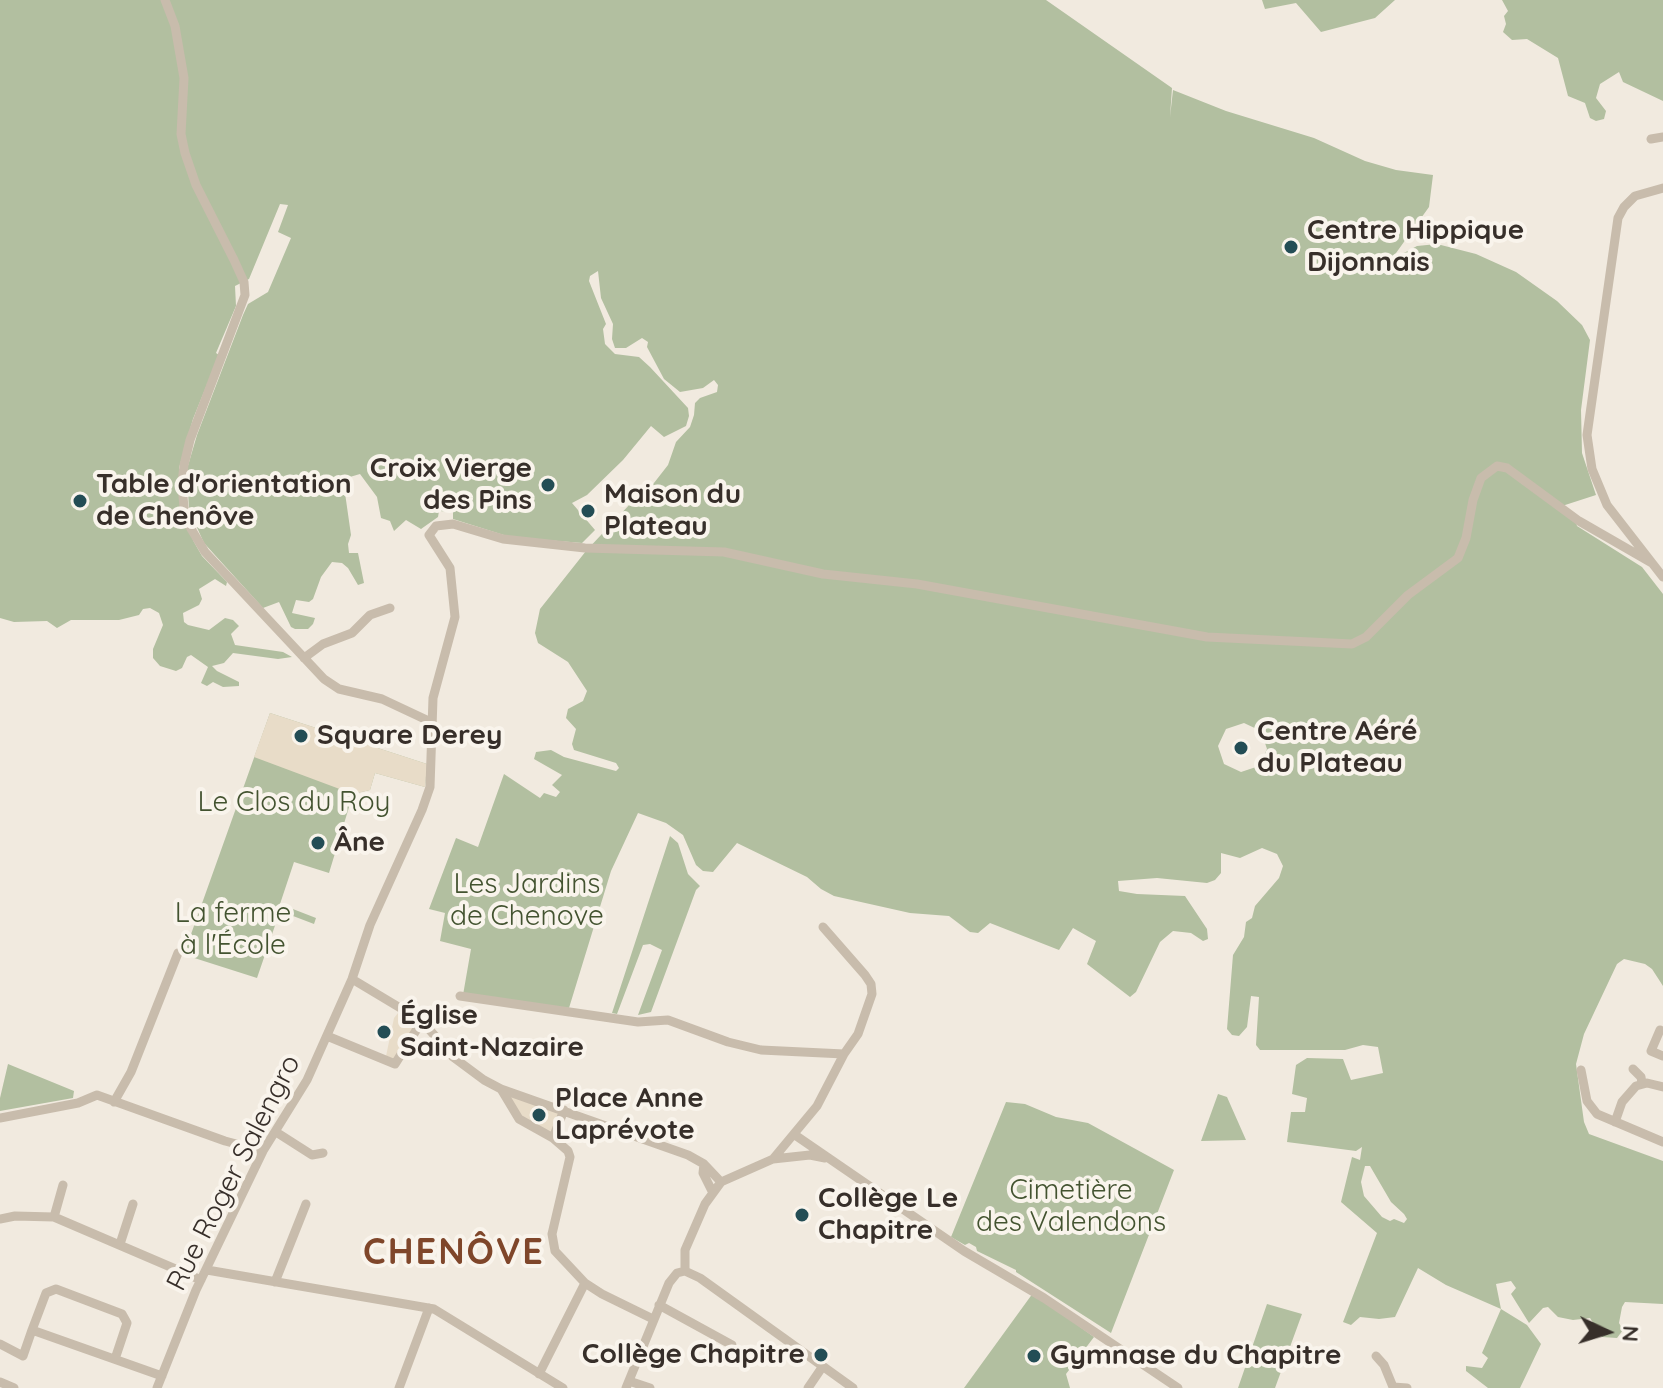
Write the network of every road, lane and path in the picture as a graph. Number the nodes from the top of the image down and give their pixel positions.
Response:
1 (165, 0) edge
2 (1663, 137) edge
3 (1651, 139) dead end
4 (1663, 188) edge
5 (1652, 563) junction
6 (1663, 577) edge
7 (390, 608) dead end
8 (304, 658) junction
9 (431, 722) junction
10 (823, 927) dead end
11 (178, 953) dead end
12 (352, 979) junction
13 (460, 996) dead end
14 (422, 1021) junction
15 (1660, 1030) dead end
16 (327, 1036) junction
17 (844, 1054) junction
18 (1663, 1056) edge
19 (1633, 1069) dead end
20 (1581, 1070) dead end
21 (1642, 1083) junction
22 (1663, 1087) edge
23 (501, 1089) junction
24 (114, 1102) junction
25 (564, 1110) junction
26 (0, 1118) edge
27 (1615, 1122) junction
28 (276, 1132) junction
29 (795, 1135) junction
30 (553, 1138) junction
31 (1663, 1142) edge
32 (263, 1151) junction
33 (323, 1153) dead end
34 (773, 1159) junction
35 (833, 1159) junction
36 (704, 1164) junction
37 (721, 1182) junction
38 (63, 1185) dead end
39 (713, 1193) junction
40 (133, 1204) dead end
41 (306, 1204) dead end
42 (54, 1217) junction
43 (0, 1219) edge
44 (120, 1244) junction
45 (207, 1270) junction
46 (685, 1271) junction
47 (201, 1280) junction
48 (275, 1282) junction
49 (585, 1283) junction
50 (659, 1305) junction
51 (429, 1308) junction
52 (653, 1319) junction
53 (32, 1330) junction
54 (0, 1344) edge
55 (732, 1345) dead end
56 (1376, 1356) dead end
57 (115, 1359) junction
58 (823, 1366) junction
59 (539, 1374) junction
60 (162, 1376) junction
61 (0, 1382) edge
62 (628, 1384) edge
63 (14, 1388) edge
64 (157, 1388) edge
65 (399, 1388) edge
66 (563, 1388) edge
67 (650, 1388) edge
68 (808, 1388) edge
69 (853, 1388) edge
70 (1178, 1388) edge
71 (1392, 1388) edge
72 (1407, 1388) edge

1 - 8 street
2 - 3 street
4 - 5 street
5 - 6 street
5 - 9 street, Rue Roger Salengro
7 - 8 street
8 - 9 street
9 - 12 street, Rue Roger Salengro
10 - 17 street
11 - 24 street
12 - 14 street
12 - 16 street, Rue Roger Salengro
13 - 17 street
14 - 16 street
14 - 23 street
15 - 18 street
16 - 28 street, Rue Roger Salengro
17 - 29 street
19 - 21 street
20 - 27 street
21 - 22 street
21 - 27 street
23 - 25 street
23 - 30 street
24 - 26 street
24 - 32 street
25 - 30 street
25 - 36 street
27 - 31 street
28 - 32 street, Rue Roger Salengro
28 - 33 street
29 - 34 street
29 - 35 street
30 - 49 street
32 - 45 street, Rue Roger Salengro
34 - 35 street
34 - 37 street
35 - 70 street
36 - 37 street
36 - 39 street
37 - 39 street
38 - 42 street
39 - 46 street
40 - 44 street
41 - 48 street
42 - 43 street
42 - 44 street
44 - 47 street
45 - 47 street, Rue Roger Salengro
45 - 48 street
46 - 50 street
46 - 58 street
47 - 60 street, Rue Roger Salengro
48 - 51 street
49 - 52 street
49 - 59 street
50 - 52 street
50 - 55 street
51 - 59 street
51 - 65 street
52 - 62 street
53 - 54 street
53 - 57 street
53 - 57 street
56 - 71 street
57 - 60 street
58 - 68 street
58 - 69 street
59 - 66 street
60 - 64 street, Rue Roger Salengro
61 - 63 street
62 - 67 street
71 - 72 street

